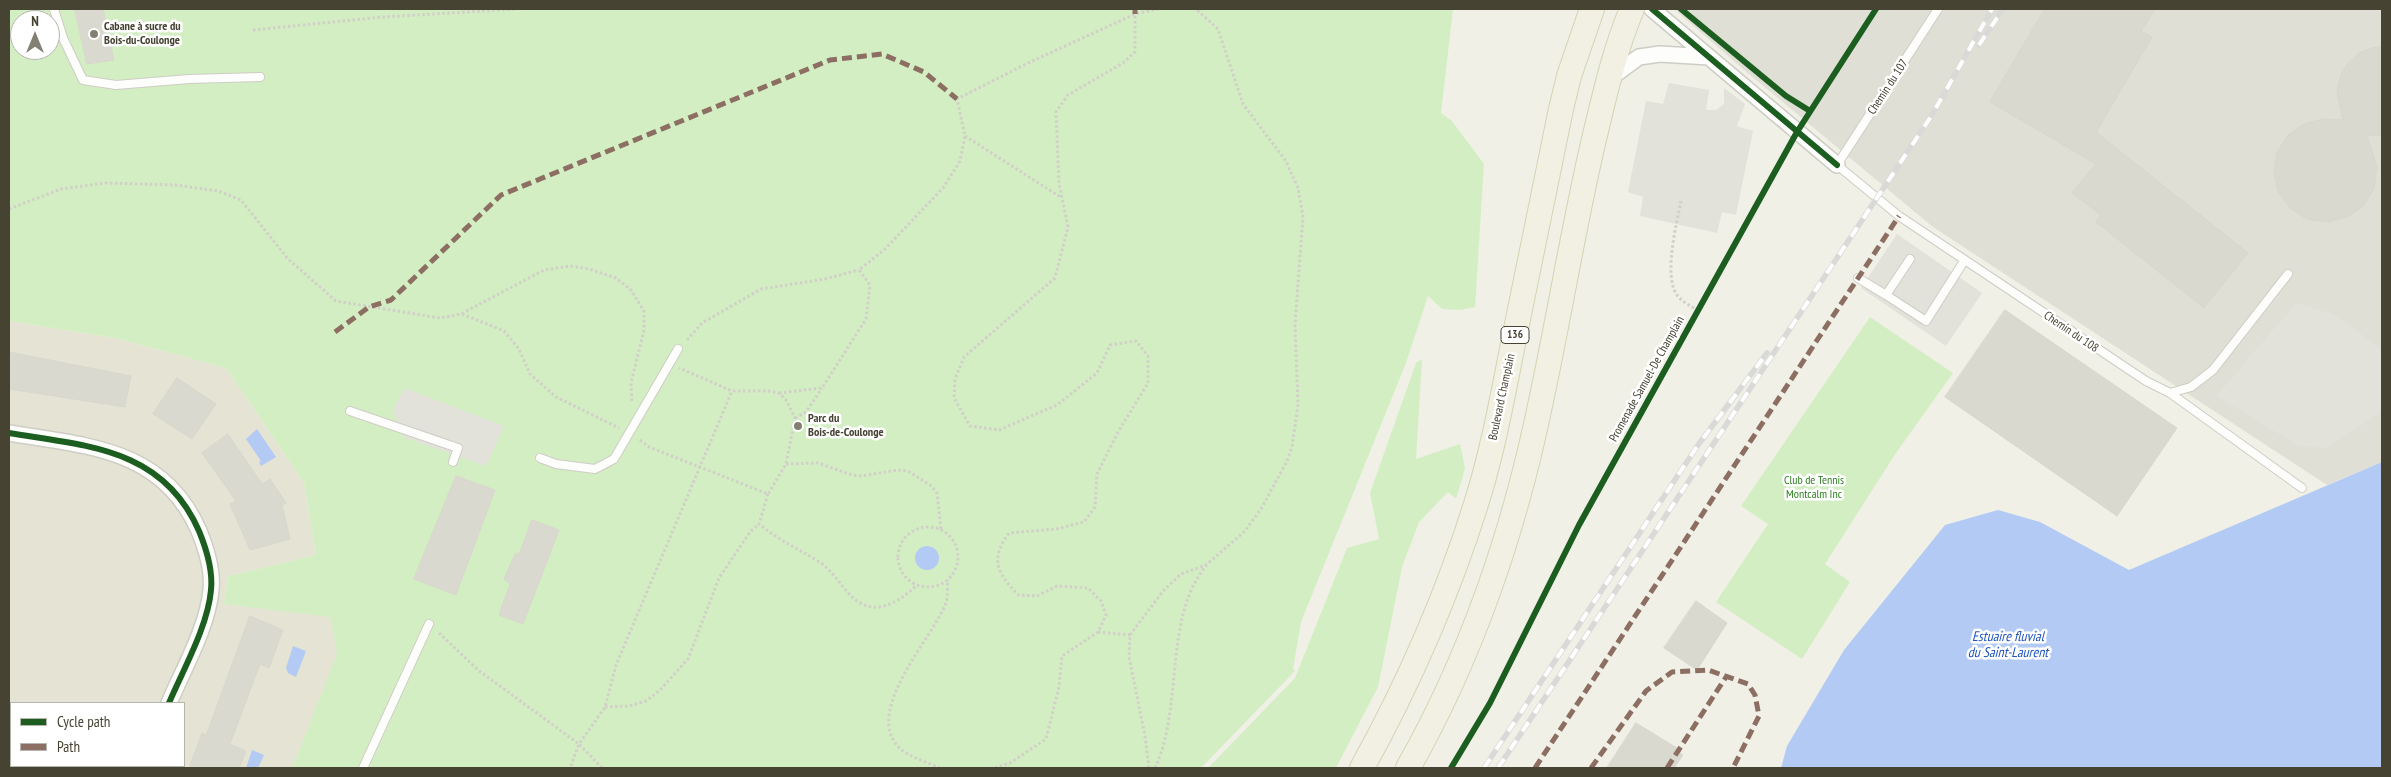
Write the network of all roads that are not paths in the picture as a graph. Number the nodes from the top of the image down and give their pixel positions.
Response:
1 (54, 9) edge
2 (1592, 9) edge
3 (1632, 9) edge
4 (1652, 9) edge
5 (1938, 9) edge
6 (1708, 57) junction
7 (260, 77) dead end
8 (1609, 79) junction
9 (1837, 165) junction
10 (1910, 259) dead end
11 (1964, 261) junction
12 (2288, 274) dead end
13 (1858, 278) dead end
14 (1886, 295) junction
15 (678, 350) road end
16 (2170, 393) junction
17 (350, 411) dead end
18 (9, 433) edge
19 (540, 458) dead end
20 (453, 462) dead end
21 (2302, 488) dead end
22 (429, 624) road end
23 (169, 702) edge
24 (363, 768) edge
25 (1362, 768) edge
26 (1408, 768) edge

1 - 7 lane
2 - 25 main road, Boulevard Champlain / 136
3 - 8 main road
4 - 6 street
5 - 9 lane, Chemin du 107
6 - 8 street
6 - 9 street
8 - 26 main road
9 - 11 lane, Chemin du 108
10 - 14 lane
11 - 14 lane
11 - 16 lane, Chemin du 108
12 - 16 lane
13 - 14 lane
15 - 19 lane
16 - 21 lane, Chemin du 108
17 - 20 lane
18 - 23 street
22 - 24 lane

